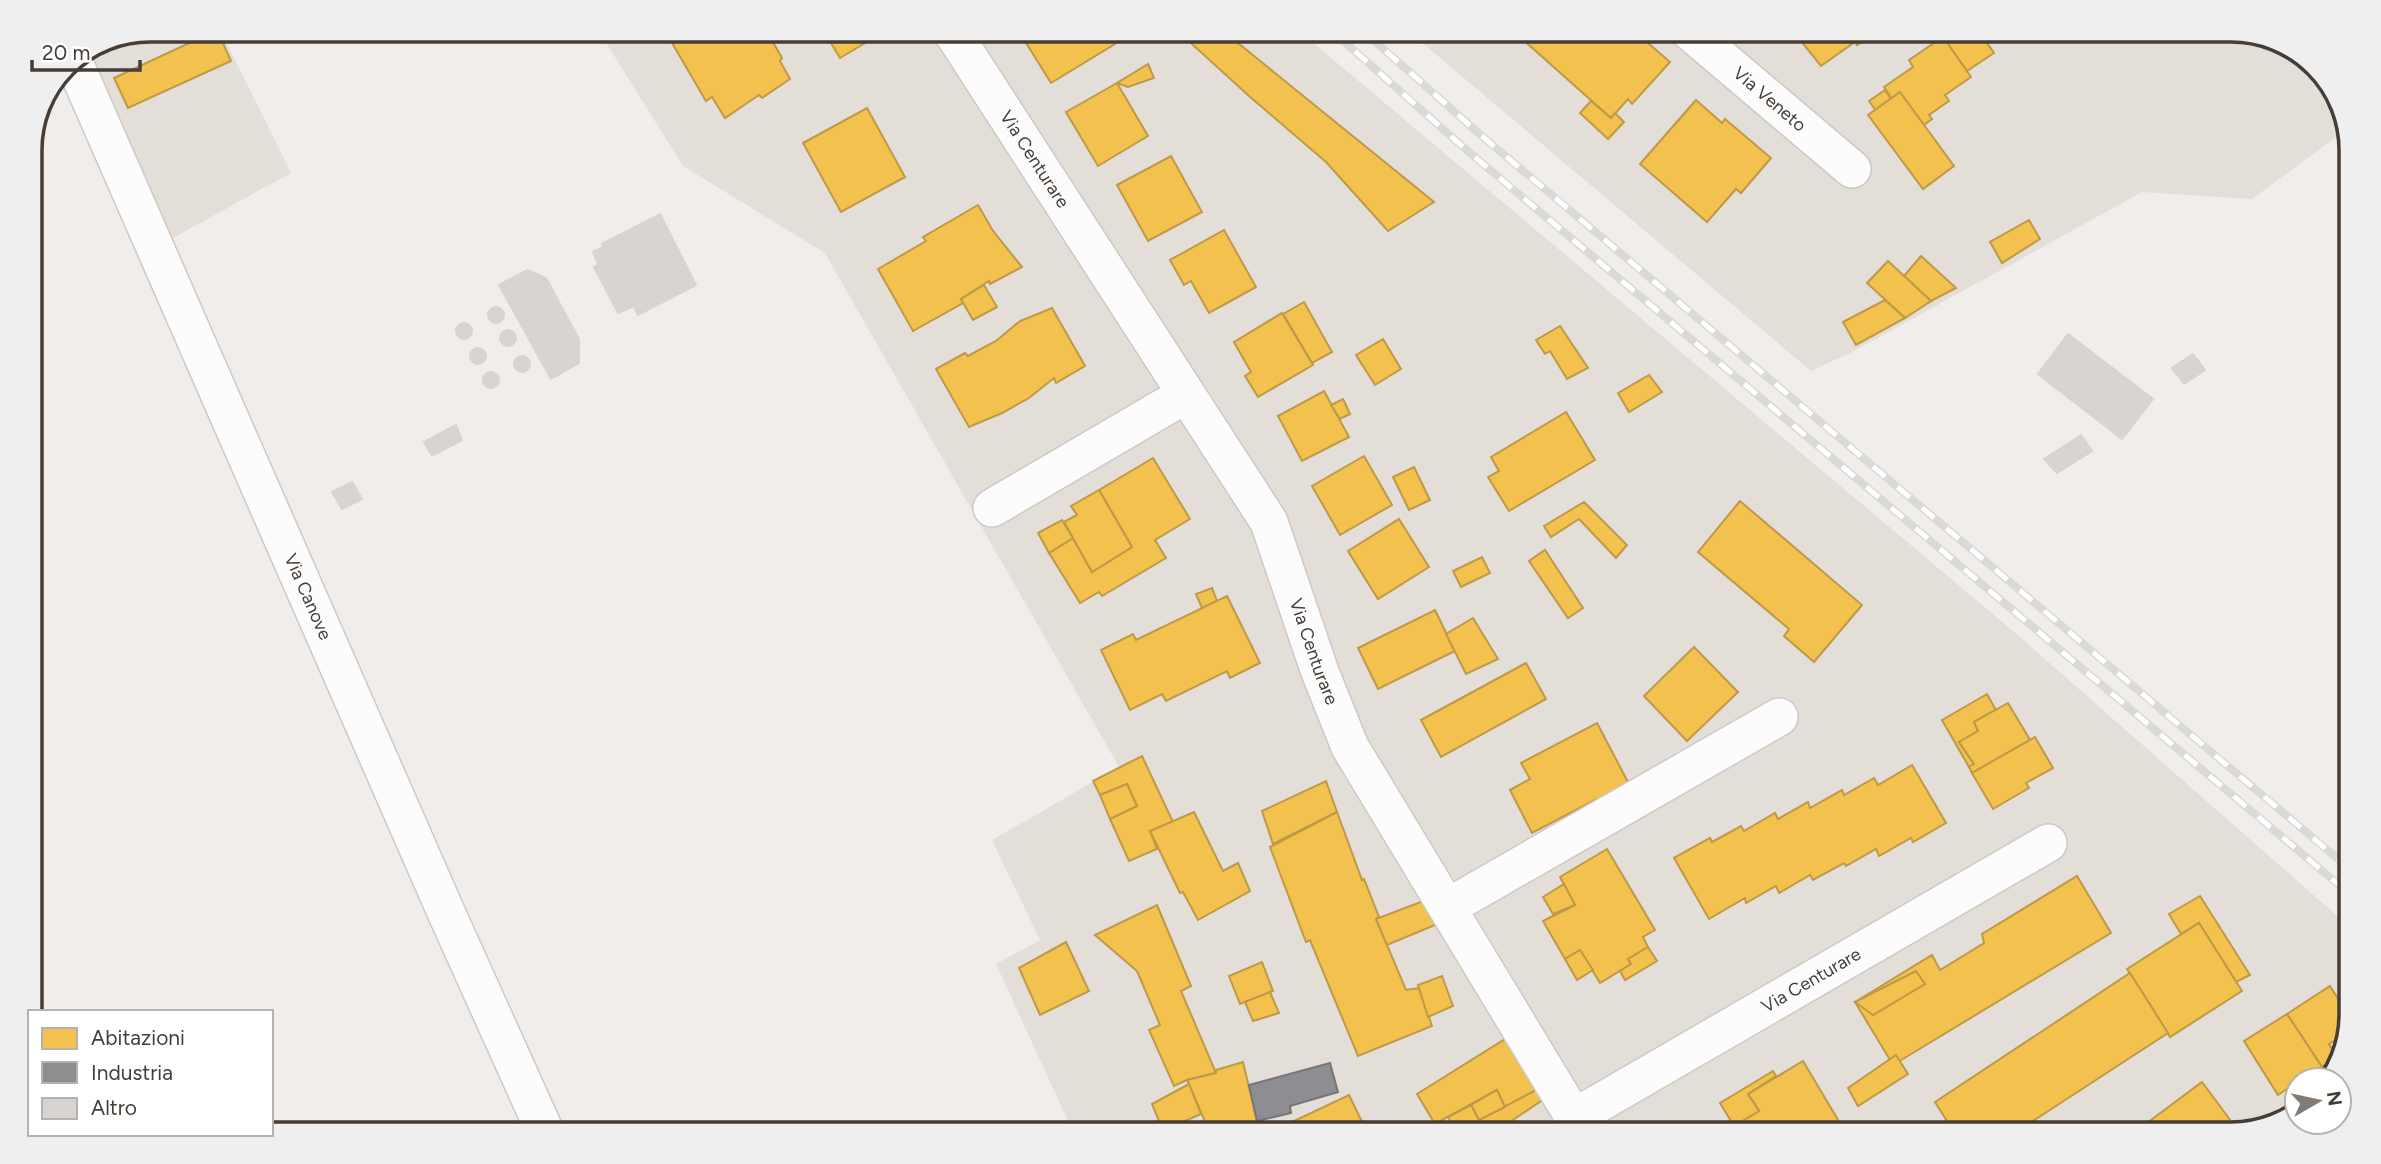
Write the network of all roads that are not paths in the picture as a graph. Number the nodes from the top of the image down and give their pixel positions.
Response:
1 (959, 42) edge
2 (1702, 42) edge
3 (78, 70) edge
4 (1852, 169) dead end
5 (1185, 395) junction
6 (992, 508) dead end
7 (1779, 717) dead end
8 (2048, 843) dead end
9 (1448, 907) junction
10 (542, 1122) edge
11 (1578, 1122) edge
12 (1587, 1122) edge

1 - 5 street, Via Centurare
2 - 4 street, Via Veneto
3 - 10 street, Via Canove
5 - 6 street
5 - 9 street, Via Centurare
7 - 9 street
8 - 12 street, Via Centurare
9 - 11 street, Via Centurare

